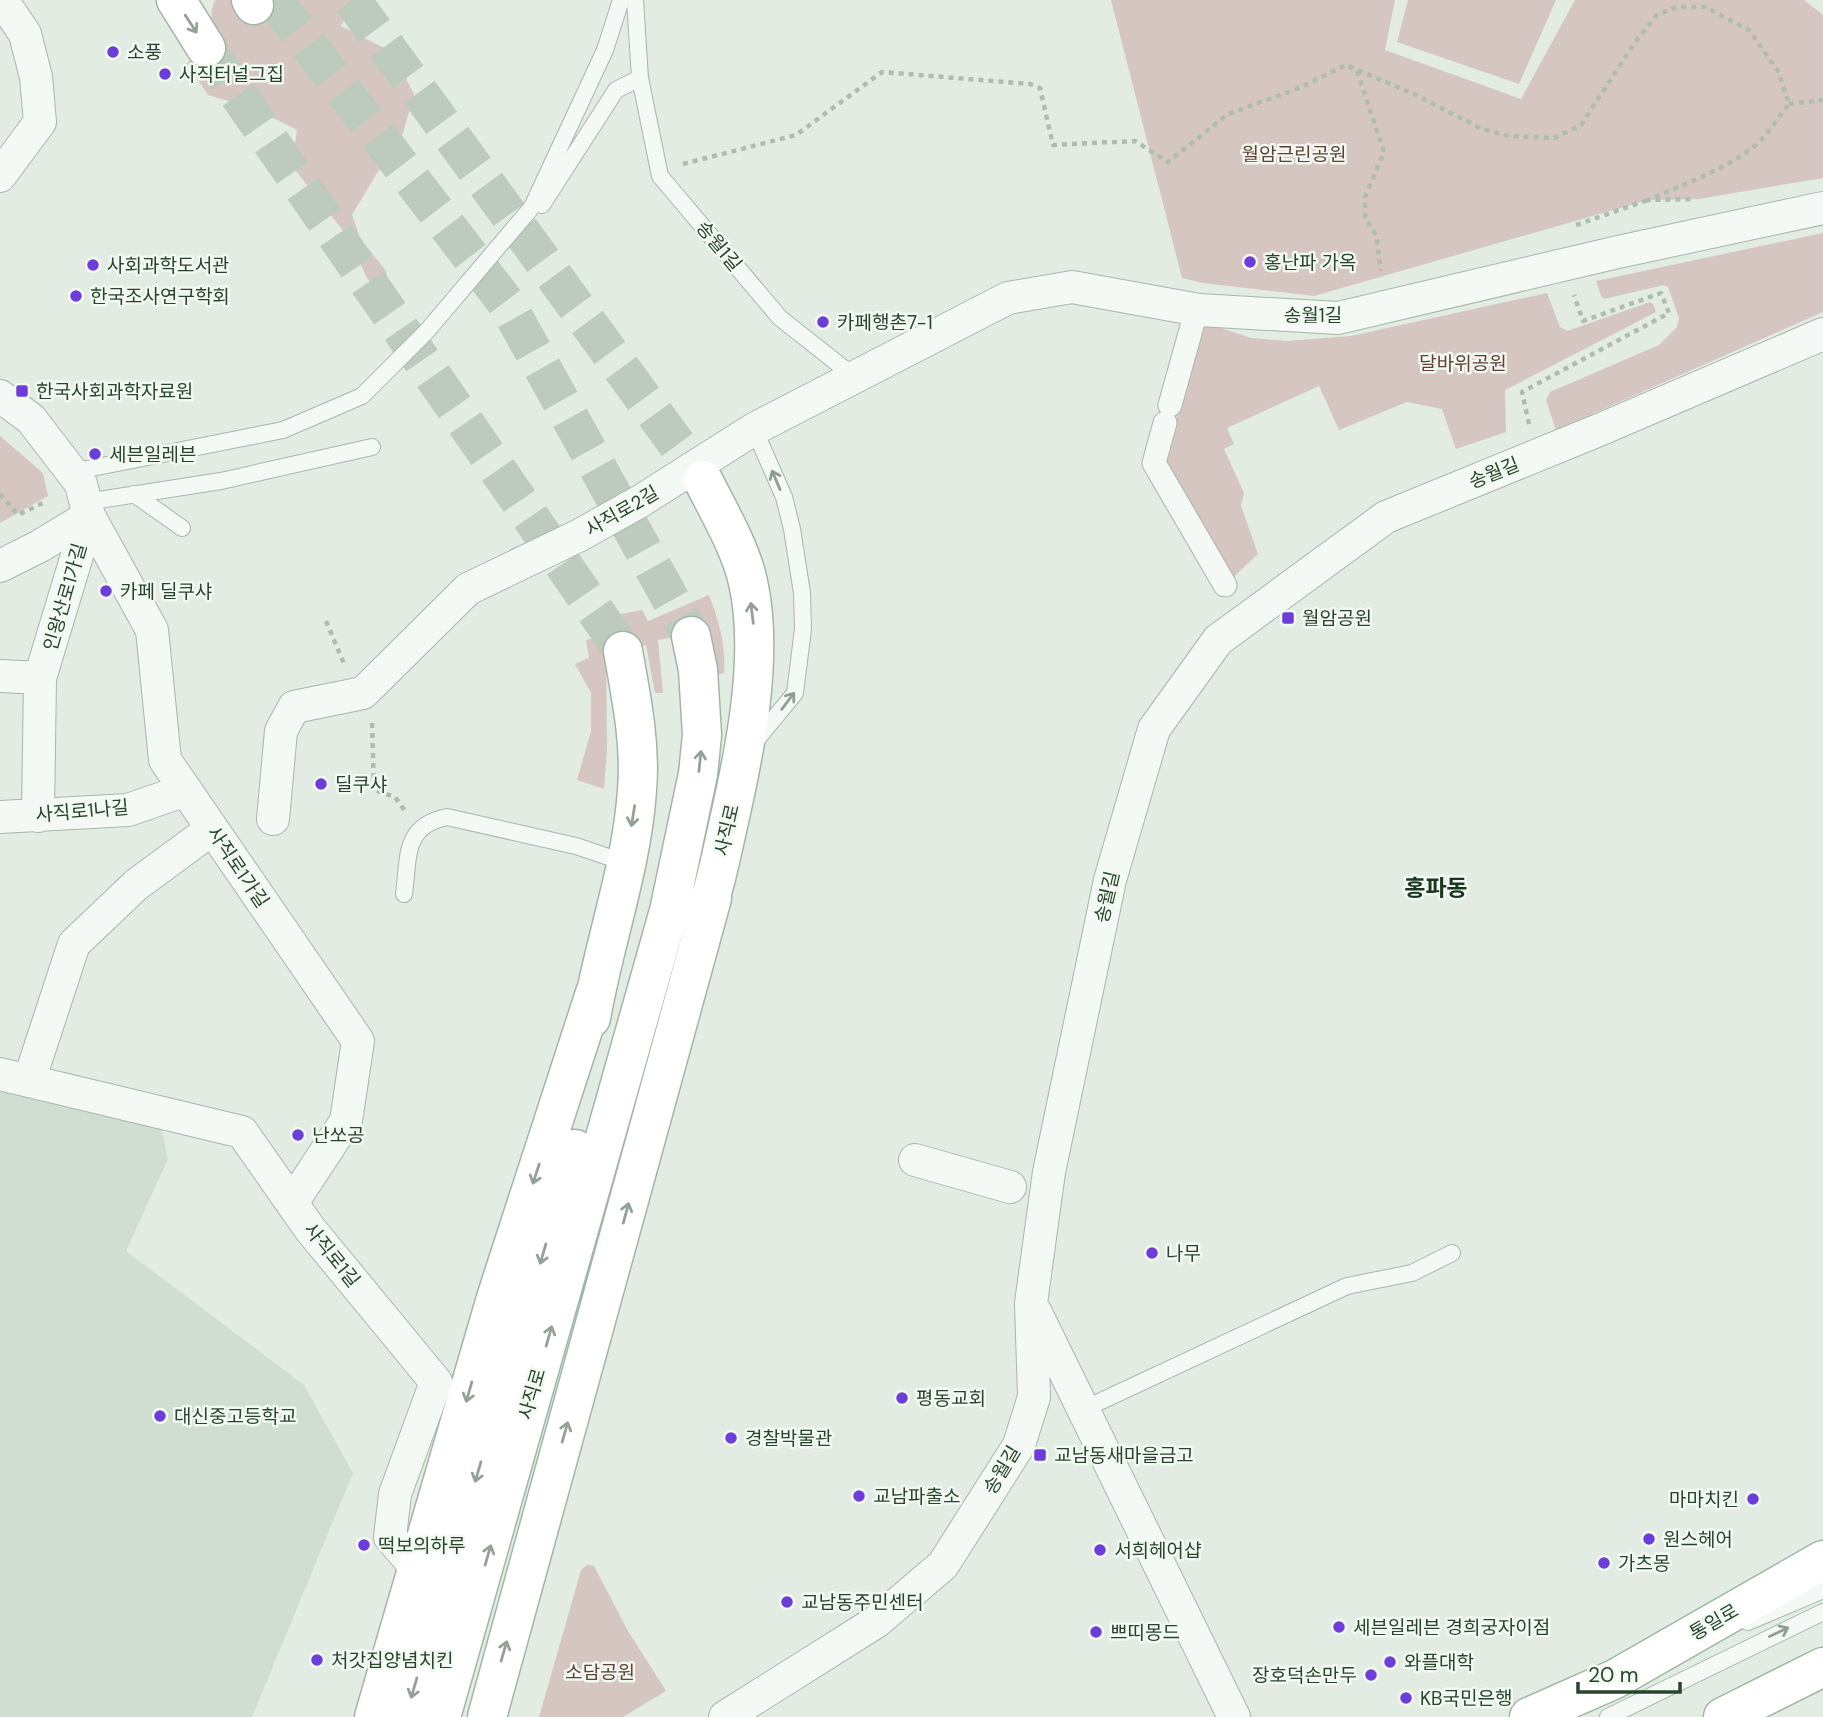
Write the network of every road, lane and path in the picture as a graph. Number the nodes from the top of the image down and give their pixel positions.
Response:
1 (2, 0) edge
2 (176, 0) edge
3 (621, 0) edge
4 (635, 0) edge
5 (206, 48) tunnel mouth
6 (1356, 69) junction
7 (640, 78) junction
8 (1823, 100) edge
9 (1789, 104) junction
10 (675, 166) dead end
11 (0, 176) edge
12 (1699, 199) dead end
13 (1823, 208) edge
14 (539, 210) dead end
15 (1564, 265) junction
16 (1381, 271) dead end
17 (1194, 319) dead end
18 (1823, 334) edge
19 (856, 378) junction
20 (0, 396) edge
21 (754, 429) junction
22 (372, 447) dead end
23 (1535, 456) junction
24 (72, 472) junction
25 (703, 480) tunnel mouth
26 (0, 494) edge
27 (134, 494) junction
28 (41, 503) dead end
29 (88, 509) junction
30 (182, 528) dead end
31 (0, 566) edge
32 (1226, 585) dead end
33 (623, 651) tunnel mouth
34 (0, 676) edge
35 (40, 678) junction
36 (745, 754) junction
37 (186, 790) junction
38 (374, 790) dead end
39 (18, 816) edge
40 (273, 819) dead end
41 (212, 829) junction
42 (421, 829) junction
43 (0, 844) edge
44 (626, 863) junction
45 (404, 894) dead end
46 (712, 898) junction
47 (595, 993) junction
48 (14, 1077) edge
49 (915, 1160) dead end
50 (596, 1168) junction
51 (1010, 1187) dead end
52 (559, 1199) junction
53 (292, 1203) junction
54 (1451, 1253) dead end
55 (1031, 1303) junction
56 (1082, 1409) junction
57 (1823, 1560) edge
58 (413, 1565) junction
59 (1823, 1590) edge
60 (1823, 1612) edge
61 (453, 1616) junction
62 (1823, 1667) edge
63 (1615, 1679) junction
64 (355, 1717) edge
65 (373, 1717) edge
66 (406, 1717) edge
67 (441, 1717) edge
68 (487, 1717) edge
69 (725, 1717) edge
70 (1234, 1717) edge
71 (1529, 1717) edge
72 (1608, 1717) edge
73 (1723, 1717) edge

1 - 11 street
2 -> 5 main road
3 - 24 lane
4 - 7 lane, 송월1길
6 - 9 path
6 - 10 path
6 - 16 path
7 - 14 lane
7 - 19 lane, 송월1길
8 - 9 path
9 - 12 path
13 - 15 street, 송월1길
15 - 19 street, 송월1길
15 - 23 path
17 - 32 street
18 - 23 street, 송월길
19 - 21 street, 송월1길
20 - 24 street, 사직로1가길
36 -> 21 lane
21 - 40 street, 사직로2길
22 - 27 lane
23 - 55 street, 송월길
24 - 29 street, 사직로1가길
36 -> 25 main road, 사직로
26 - 28 path
27 - 29 lane
27 - 30 lane
29 - 31 street
29 - 35 street, 인왕산로1가길
29 - 37 street, 사직로1가길
33 -> 44 main road, 사직로
34 - 35 street
35 - 39 street, 인왕산로1가길
36 - 46 main road, 사직로
37 - 39 street, 사직로1나길
37 - 41 street, 사직로1가길
38 - 42 path
39 - 43 street, 사직로1나길
41 - 48 street, 사직로1길
41 - 53 street, 사직로1가길
42 - 44 lane
42 - 45 lane
44 - 47 main road, 사직로
46 - 50 main road, 사직로
68 -> 46 main road
47 - 52 main road, 사직로
47 -> 58 main road
48 - 53 street, 사직로1길
49 - 51 street
50 -> 52 main road, 사직로
61 -> 50 main road, 사직로
52 -> 61 main road, 사직로
53 - 58 street, 사직로1길
54 - 56 lane
55 - 56 street
55 - 69 street, 송월길
56 - 70 street
57 - 63 main road, 통일로
58 - 64 street
58 - 65 main road
59 - 63 lane
72 -> 60 lane
61 -> 66 main road
61 - 67 main road
62 - 73 main road
63 - 71 main road, 통일로

